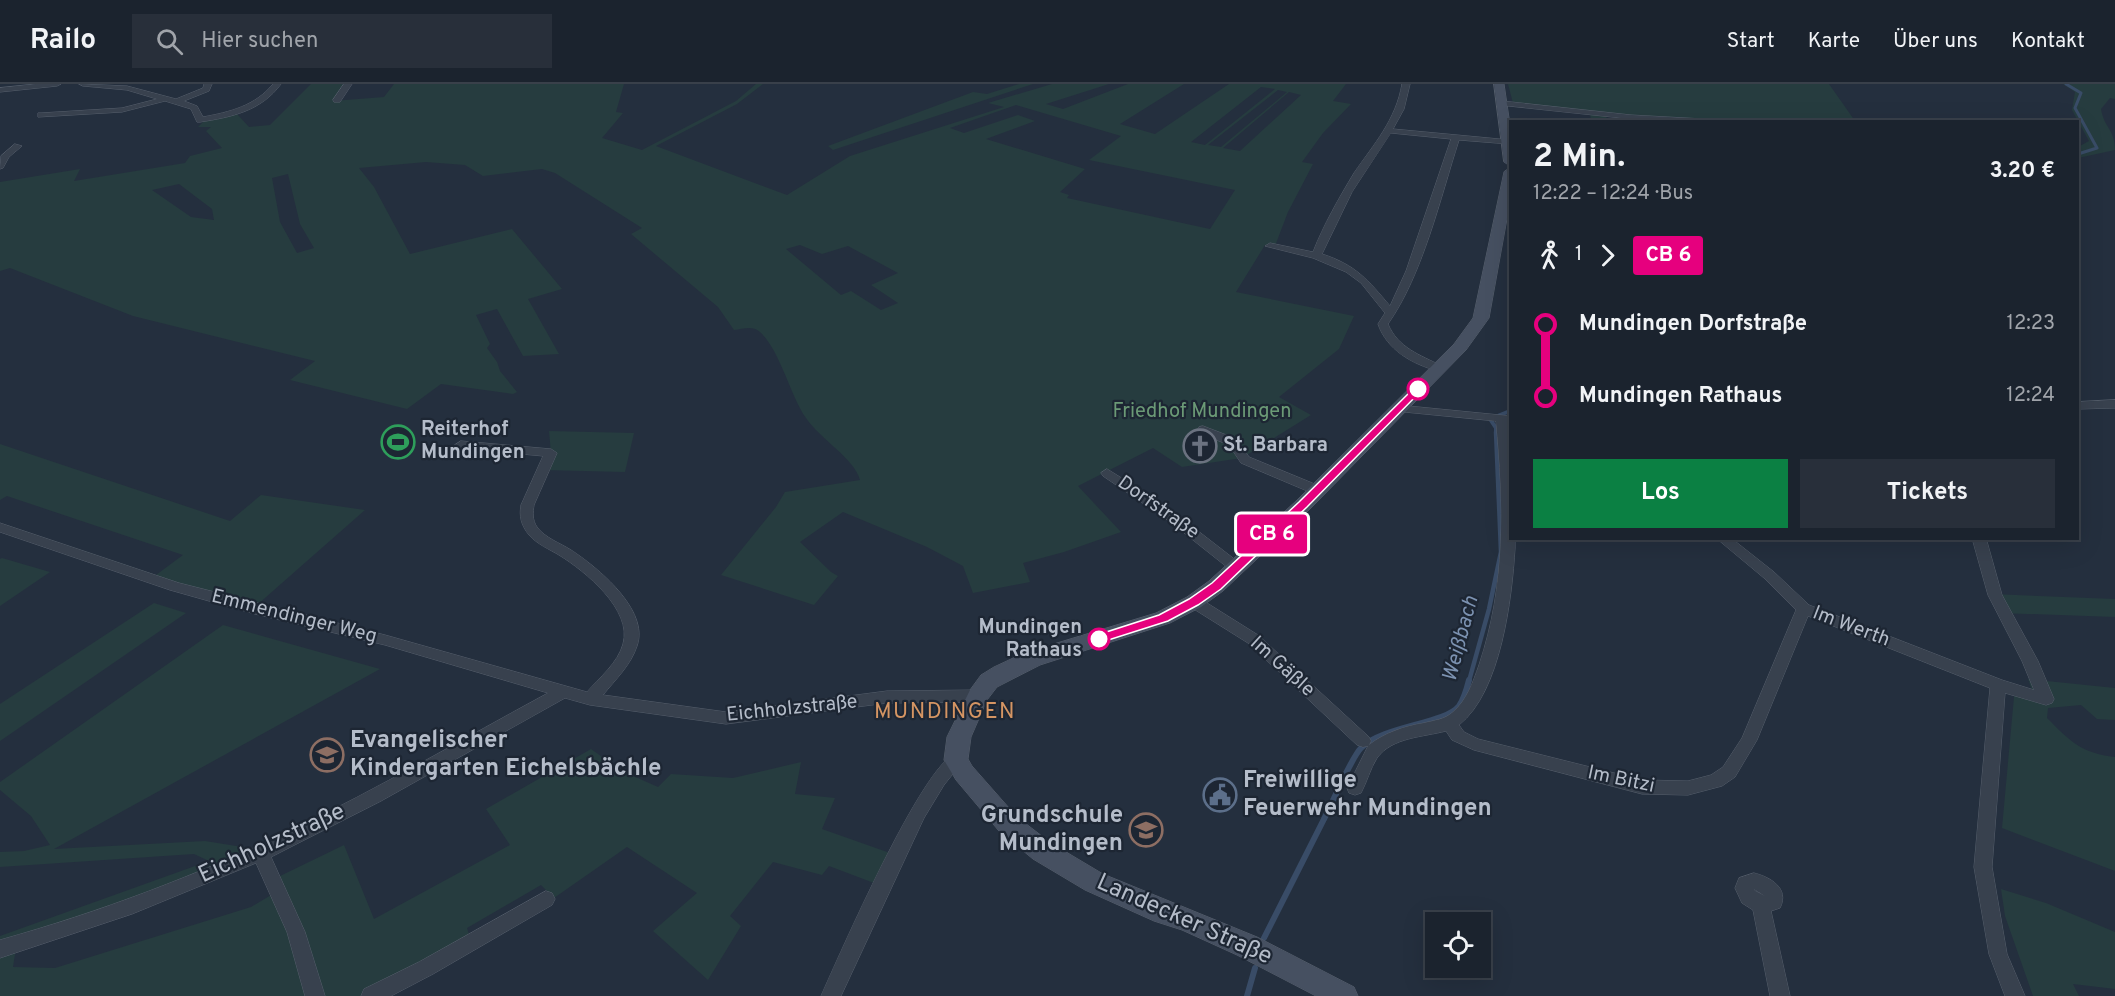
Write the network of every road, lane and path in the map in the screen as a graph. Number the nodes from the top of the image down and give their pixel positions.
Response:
1 (57, 84) edge
2 (83, 84) edge
3 (208, 84) edge
4 (277, 84) edge
5 (348, 84) edge
6 (1406, 84) edge
7 (1499, 84) edge
8 (0, 90) edge
9 (164, 99) junction
10 (337, 100) dead end
11 (175, 102) junction
12 (1502, 103) junction
13 (41, 115) dead end
14 (1684, 120) edge
15 (1390, 131) junction
16 (1455, 139) junction
17 (1509, 142) joint
18 (18, 146) dead end
19 (0, 166) edge
20 (1509, 177) edge
21 (1270, 246) dead end
22 (1317, 255) junction
23 (1391, 313) junction
24 (1438, 368) junction
25 (2115, 404) edge
26 (2079, 406) edge
27 (1398, 409) junction
28 (1502, 420) edge
29 (1203, 430) dead end
30 (461, 445) dead end
31 (1509, 459) edge
32 (1107, 472) dead end
33 (1317, 490) junction
34 (0, 527) edge
35 (1725, 540) edge
36 (1980, 540) edge
37 (1237, 568) junction
38 (1194, 602) junction
39 (1804, 609) junction
40 (1998, 684) junction
41 (562, 692) junction
42 (978, 696) junction
43 (590, 699) junction
44 (1450, 724) junction
45 (1363, 741) dead end
46 (956, 760) junction
47 (1355, 788) dead end
48 (260, 854) junction
49 (546, 899) dead end
50 (1761, 905) dead end
51 (0, 949) edge
52 (315, 996) edge
53 (371, 996) edge
54 (831, 996) edge
55 (1344, 996) edge
56 (1780, 996) edge
57 (2015, 996) edge

1 - 8 street
2 - 9 street
3 - 11 street
4 - 11 street
5 - 10 street
6 - 15 street
7 - 12 street
9 - 11 street
9 - 13 street
12 - 14 street
12 - 17 street
15 - 16 street
15 - 22 street
16 - 17 street
16 - 23 street
18 - 19 street
20 - 24 street
21 - 22 street
22 - 23 street
23 - 24 street
24 - 27 street
25 - 26 street
27 - 28 street
27 - 33 street
28 - 31 street
29 - 33 street
30 - 43 street
31 - 44 street
32 - 37 street, Dorfstraße
33 - 37 street
34 - 41 street, Emmendinger Weg
35 - 39 street, Im Werth
36 - 40 street, Im Werth
37 - 38 street
38 - 42 street
38 - 45 street, Im Gäßle
39 - 40 street, Im Werth
39 - 44 street, Im Bitzi
40 - 57 street
41 - 43 street, Emmendinger Weg
41 - 48 street, Eichholzstraße
42 - 43 street, Eichholzstraße
42 - 46 street
44 - 47 street
46 - 54 street
46 - 55 street, Landecker Straße
48 - 51 street, Eichholzstraße
48 - 52 street
49 - 53 street
50 - 56 street

